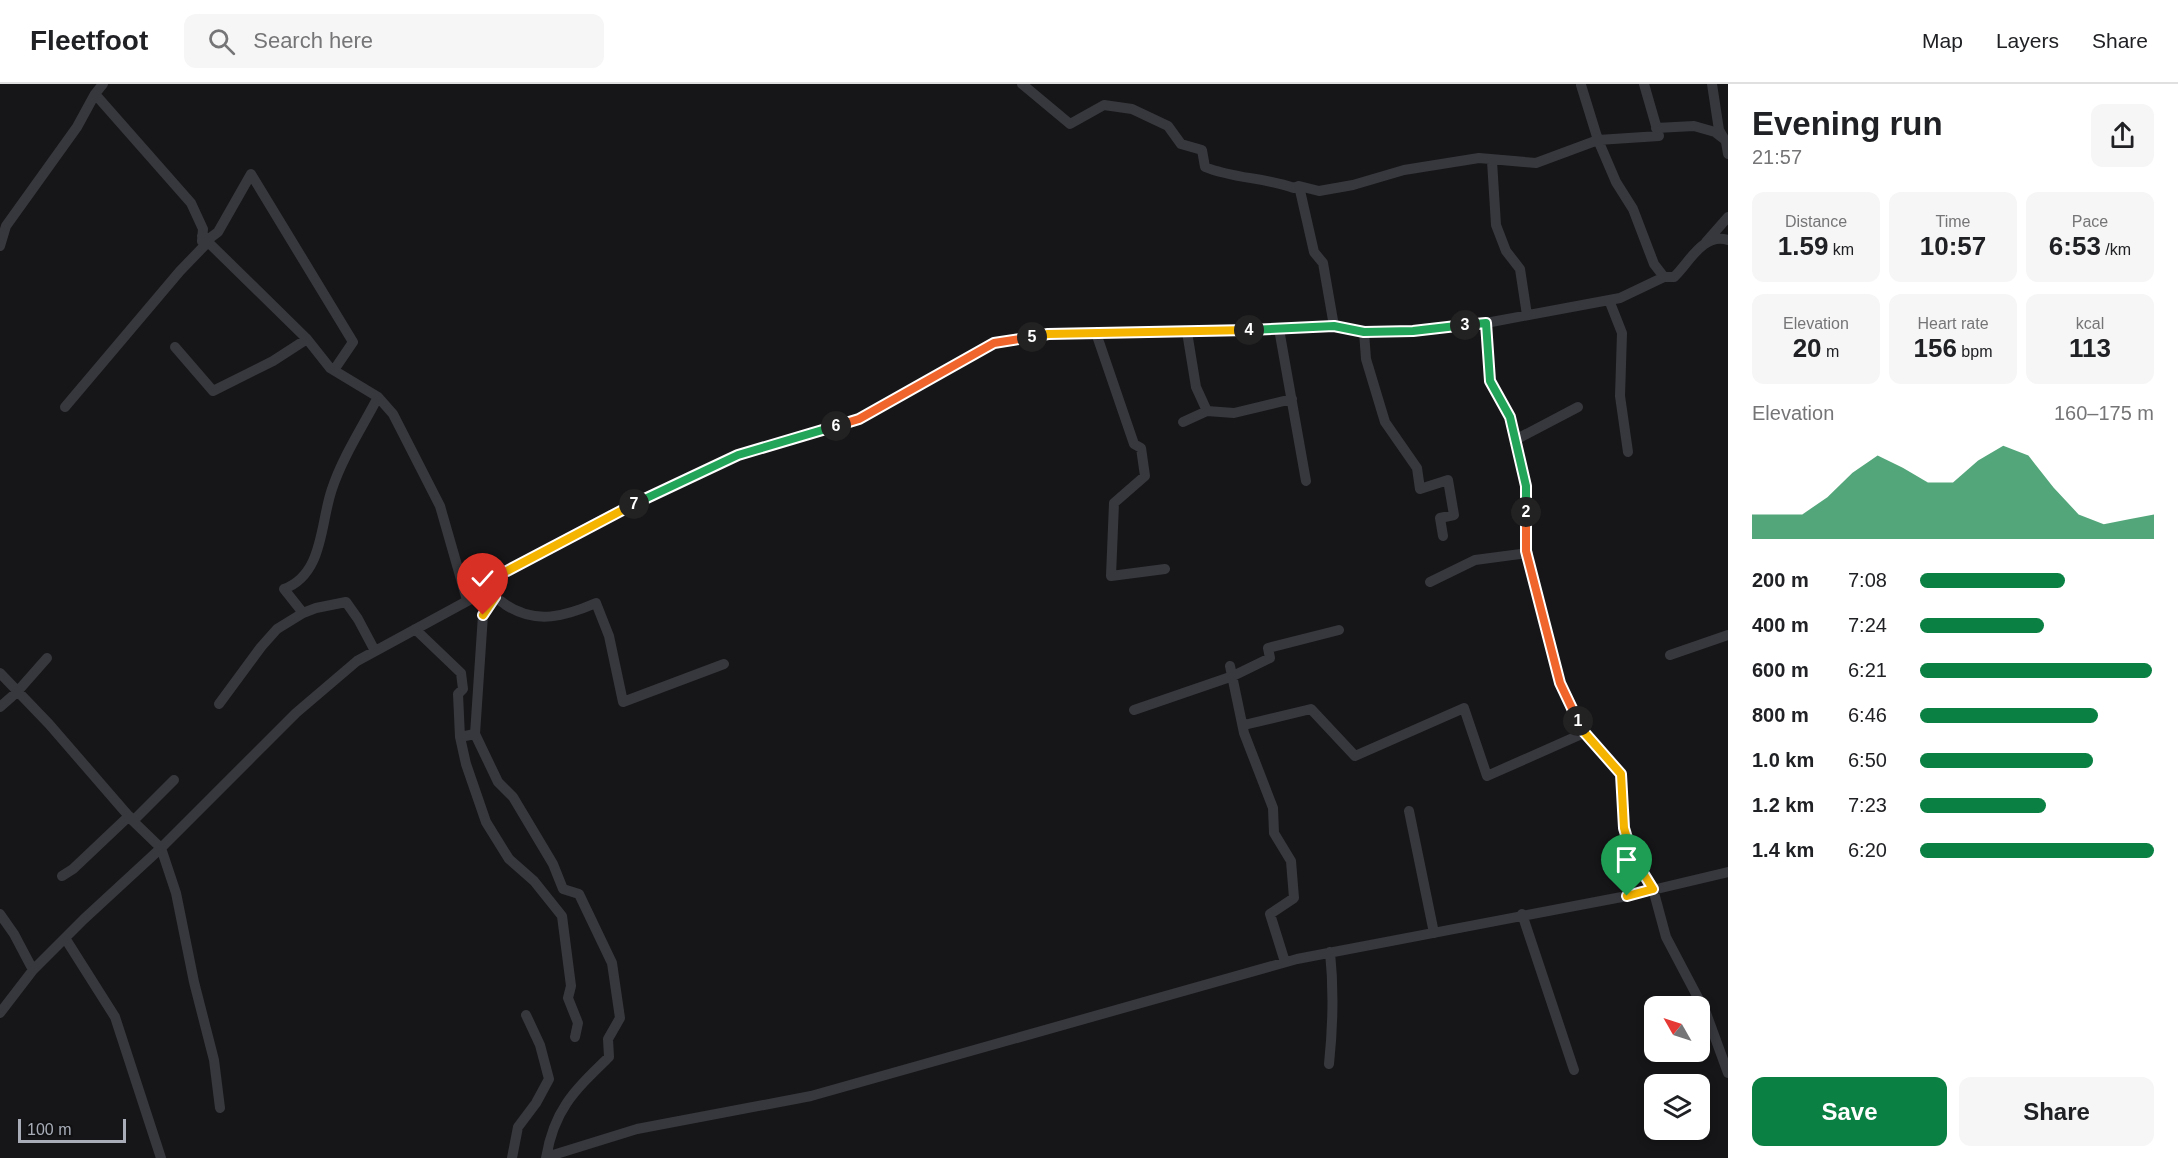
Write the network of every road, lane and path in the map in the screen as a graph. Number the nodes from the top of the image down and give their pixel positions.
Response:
1 (103, 84) edge
2 (1022, 84) edge
3 (1644, 84) edge
4 (1712, 84) edge
5 (1581, 85) edge
6 (95, 94) junction
7 (1656, 128) junction
8 (1598, 140) junction
9 (1727, 142) edge
10 (1728, 154) edge
11 (1492, 161) junction
12 (1299, 186) junction
13 (1728, 217) edge
14 (205, 238) junction
15 (1728, 240) edge
16 (1706, 242) junction
17 (0, 246) edge
18 (1664, 277) junction
19 (1609, 300) junction
20 (1527, 315) junction
21 (1486, 323) junction
22 (1334, 326) junction
23 (1279, 329) junction
24 (1187, 332) junction
25 (1364, 332) junction
26 (1096, 333) junction
27 (307, 339) junction
28 (175, 347) dead end
29 (334, 370) junction
30 (378, 397) junction
31 (1292, 399) junction
32 (66, 407) dead end
33 (1578, 407) dead end
34 (1207, 411) junction
35 (1183, 422) dead end
36 (1515, 440) junction
37 (1628, 453) dead end
38 (1306, 481) dead end
39 (1443, 536) dead end
40 (1528, 553) junction
41 (1165, 569) dead end
42 (1430, 582) dead end
43 (485, 591) junction
44 (495, 597) junction
45 (467, 600) junction
46 (303, 613) junction
47 (415, 629) junction
48 (1339, 630) dead end
49 (1728, 635) edge
50 (375, 651) junction
51 (1670, 655) dead end
52 (46, 658) dead end
53 (724, 664) dead end
54 (1232, 671) junction
55 (0, 673) edge
56 (17, 692) junction
57 (219, 704) dead end
58 (0, 707) edge
59 (1134, 710) dead end
60 (1244, 725) junction
61 (1584, 732) junction
62 (475, 734) junction
63 (460, 737) junction
64 (174, 780) dead end
65 (1409, 811) dead end
66 (131, 818) junction
67 (160, 848) junction
68 (1728, 872) edge
69 (62, 876) dead end
70 (1653, 889) junction
71 (0, 914) edge
72 (1522, 915) junction
73 (1434, 933) junction
74 (65, 938) junction
75 (1329, 952) junction
76 (1285, 962) junction
77 (33, 970) junction
78 (0, 1013) edge
79 (526, 1015) dead end
80 (575, 1037) dead end
81 (1329, 1064) dead end
82 (1574, 1070) dead end
83 (1728, 1073) edge
84 (220, 1108) dead end
85 (161, 1158) edge
86 (512, 1158) edge
87 (548, 1158) edge

1 - 6 street
2 - 12 street
3 - 7 street
4 - 9 street
5 - 8 street
6 - 14 street
6 - 17 street
7 - 8 street
7 - 9 street
8 - 11 street
8 - 18 street
9 - 10 street
11 - 12 street
11 - 20 street
12 - 22 street
13 - 16 street
14 - 27 street
14 - 29 street
14 - 32 street
15 - 16 street
16 - 18 street
18 - 19 street
19 - 20 street
19 - 37 street
20 - 21 street
21 - 25 street
21 - 36 street
22 - 23 street
22 - 25 street
23 - 24 street
23 - 31 street
24 - 26 street
24 - 34 street
25 - 39 street
26 - 41 street
26 - 43 street
27 - 28 street
27 - 29 street
29 - 30 street
30 - 45 street
30 - 46 street
31 - 34 street
31 - 38 street
33 - 36 street
34 - 35 street
36 - 40 street
40 - 42 street
40 - 61 street
43 - 44 street
43 - 45 street
44 - 53 street
44 - 62 street
45 - 47 street
46 - 50 street
46 - 57 street
47 - 50 street
47 - 63 street
48 - 54 street
49 - 51 street
50 - 67 street
52 - 56 street
54 - 59 street
54 - 60 street
55 - 56 street
56 - 58 street
56 - 66 street
60 - 61 street
60 - 76 street
61 - 70 street
62 - 63 street
62 - 87 street
63 - 80 street
64 - 66 street
65 - 73 street
66 - 67 street
66 - 69 street
67 - 74 street
67 - 84 street
68 - 70 street
70 - 72 street
70 - 83 street
71 - 77 street
72 - 73 street
72 - 82 street
73 - 75 street
74 - 77 street
74 - 85 street
75 - 76 street
75 - 81 street
76 - 87 street
77 - 78 street
79 - 86 street

